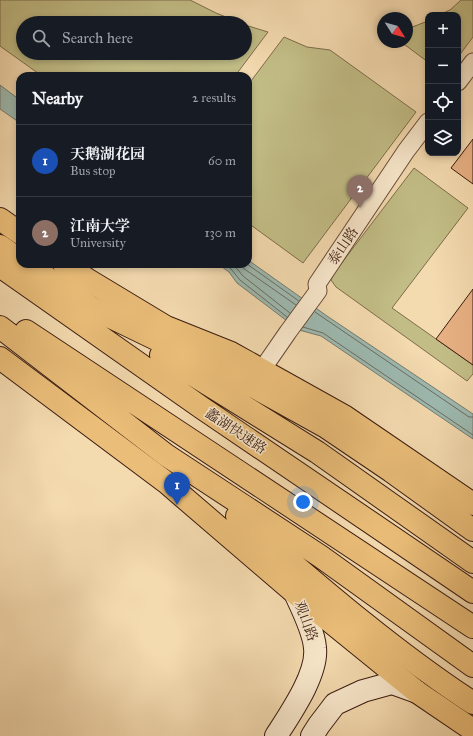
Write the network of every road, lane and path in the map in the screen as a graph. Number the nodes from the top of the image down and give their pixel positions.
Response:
1 (473, 62) edge
2 (461, 78) edge
3 (425, 126) edge
4 (0, 218) edge
5 (16, 230) edge
6 (0, 246) edge
7 (16, 257) edge
8 (0, 266) edge
9 (33, 268) edge
10 (70, 268) edge
11 (92, 308) junction
12 (0, 314) edge
13 (0, 327) edge
14 (0, 358) edge
15 (261, 371) junction
16 (166, 455) junction
17 (473, 504) edge
18 (473, 530) edge
19 (473, 562) edge
20 (473, 592) edge
21 (295, 593) junction
22 (473, 627) edge
23 (473, 666) edge
24 (417, 692) junction
25 (473, 703) edge
26 (473, 730) edge
27 (276, 736) edge
28 (312, 736) edge

1 - 2 street
3 - 15 street, 泰山路
4 - 5 main road
6 - 7 main road
8 - 20 main road, 蠡湖快速路
9 - 11 main road
10 - 15 main road
11 - 18 main road
11 - 19 main road
12 - 22 main road
13 - 16 main road
14 - 21 main road
15 - 17 main road
16 - 23 main road
16 - 25 main road
21 - 24 main road
21 - 27 main road, 观山路
24 - 26 main road
24 - 28 main road

